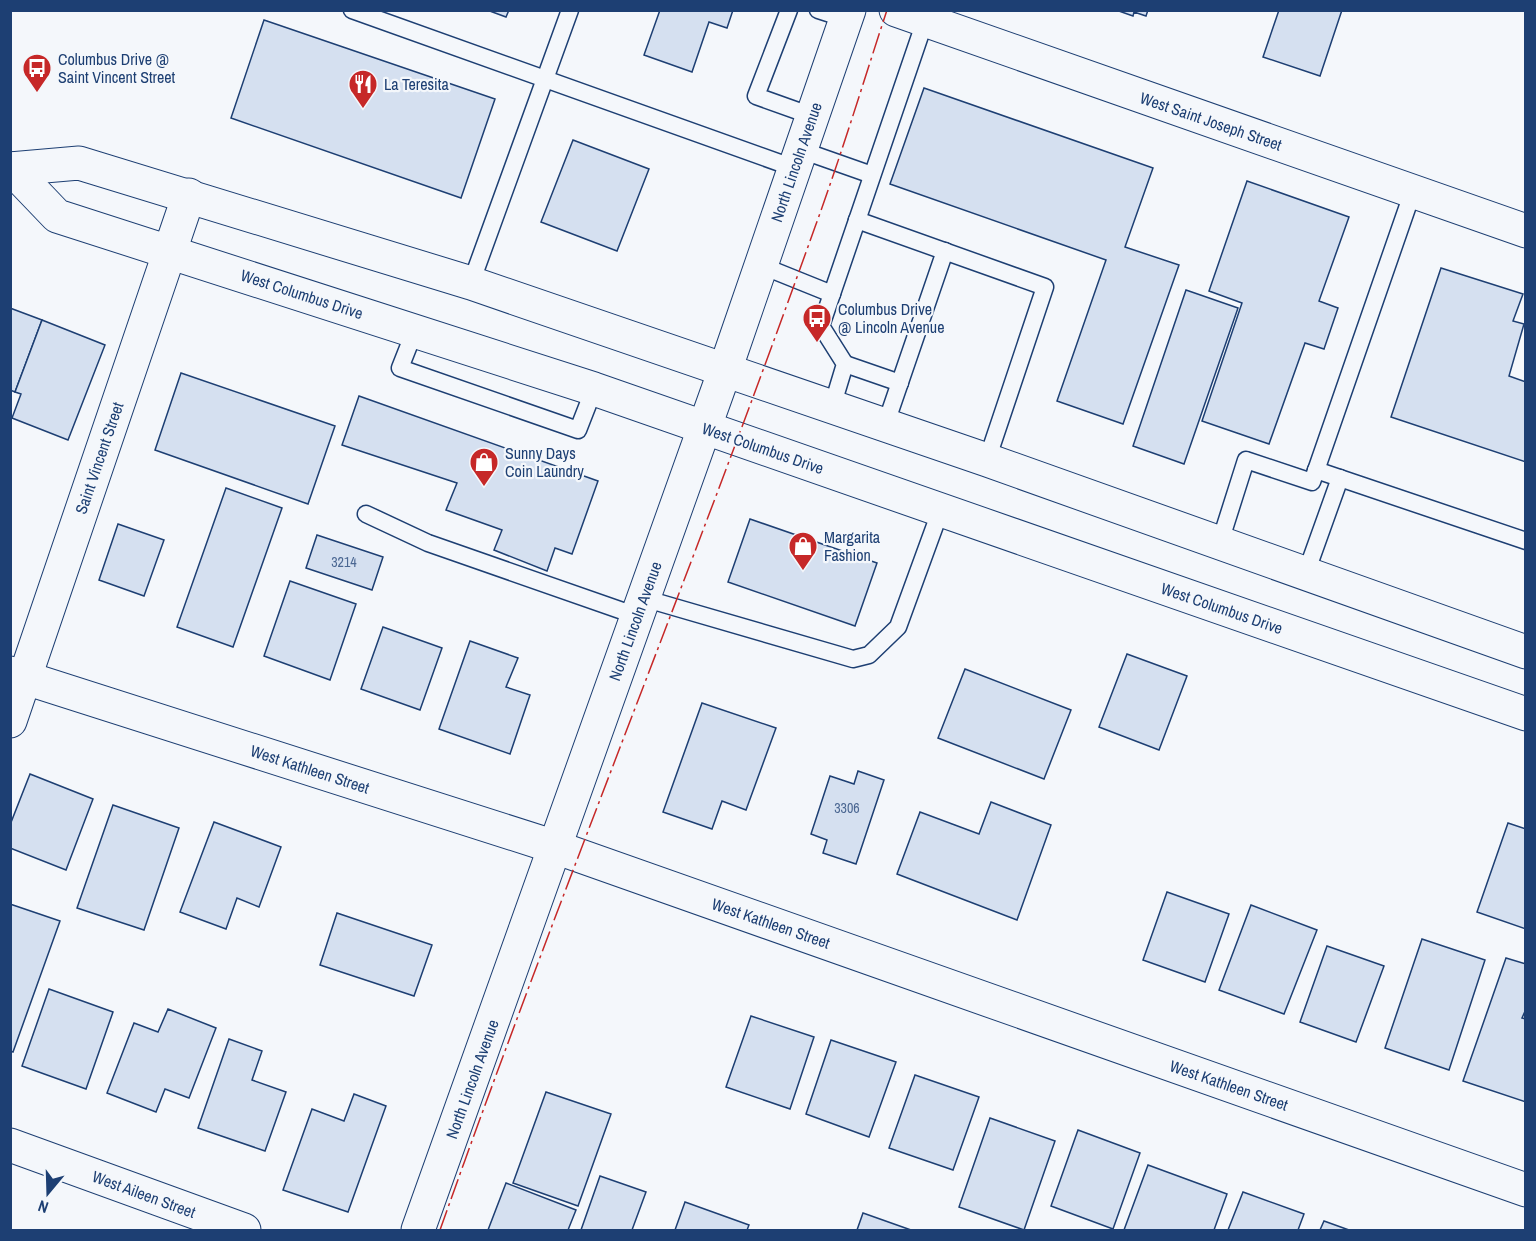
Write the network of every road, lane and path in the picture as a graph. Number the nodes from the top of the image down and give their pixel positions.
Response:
1 (352, 10) edge
2 (570, 10) edge
3 (789, 10) edge
4 (838, 13) edge
5 (910, 16) edge
6 (544, 81) junction
7 (812, 116) junction
8 (797, 159) junction
9 (11, 169) edge
10 (873, 176) junction
11 (1413, 191) junction
12 (189, 195) junction
13 (857, 220) junction
14 (1526, 231) edge
15 (945, 251) junction
16 (169, 252) junction
17 (760, 265) junction
18 (471, 283) junction
19 (832, 294) junction
20 (415, 330) junction
21 (845, 364) junction
22 (725, 370) junction
23 (900, 383) junction
24 (594, 389) junction
25 (832, 407) junction
26 (885, 426) junction
27 (704, 428) junction
28 (987, 460) junction
29 (1316, 470) junction
30 (1340, 478) junction
31 (941, 509) junction
32 (366, 514) dead end
33 (1220, 542) junction
34 (1526, 542) edge
35 (1306, 573) junction
36 (640, 607) junction
37 (1526, 652) edge
38 (18, 675) edge
39 (1526, 714) edge
40 (10, 721) edge
41 (555, 847) junction
42 (10, 1145) edge
43 (1526, 1190) edge
44 (244, 1230) edge
45 (418, 1230) edge

1 - 6 lane
2 - 6 lane
3 - 7 lane
4 - 7 street, North Lincoln Avenue
5 - 10 lane
5 - 11 street, West Saint Joseph Street
6 - 8 lane
6 - 18 lane
7 - 8 street, North Lincoln Avenue
8 - 10 lane
8 - 17 street, North Lincoln Avenue
9 - 12 street, West Columbus Drive
9 - 16 street, West Columbus Drive
10 - 13 lane
11 - 14 street, West Saint Joseph Street
11 - 29 lane
12 - 16 street, Saint Vincent Street
12 - 18 street, West Columbus Drive
13 - 15 lane
13 - 19 lane
15 - 23 lane
15 - 28 lane
16 - 20 street, West Columbus Drive
16 - 38 street, Saint Vincent Street
17 - 19 lane
17 - 22 street, North Lincoln Avenue
18 - 22 street, West Columbus Drive
19 - 21 lane
20 - 24 street, West Columbus Drive
20 - 24 lane
21 - 23 lane
21 - 25 lane
22 - 25 street, West Columbus Drive
22 - 27 street, North Lincoln Avenue
23 - 26 lane
24 - 27 street, West Columbus Drive
25 - 26 street, West Columbus Drive
26 - 28 street, West Columbus Drive
27 - 31 street, West Columbus Drive
27 - 36 street, North Lincoln Avenue
28 - 33 street, West Columbus Drive
29 - 30 lane
29 - 33 lane
30 - 34 lane
30 - 35 lane
31 - 36 lane
31 - 39 street, West Columbus Drive
32 - 36 lane
33 - 35 street, West Columbus Drive
35 - 37 street, West Columbus Drive
36 - 41 street, North Lincoln Avenue
38 - 40 street, Saint Vincent Street
38 - 41 street, West Kathleen Street
41 - 43 street, West Kathleen Street
41 - 45 street, North Lincoln Avenue
42 - 44 street, West Aileen Street

